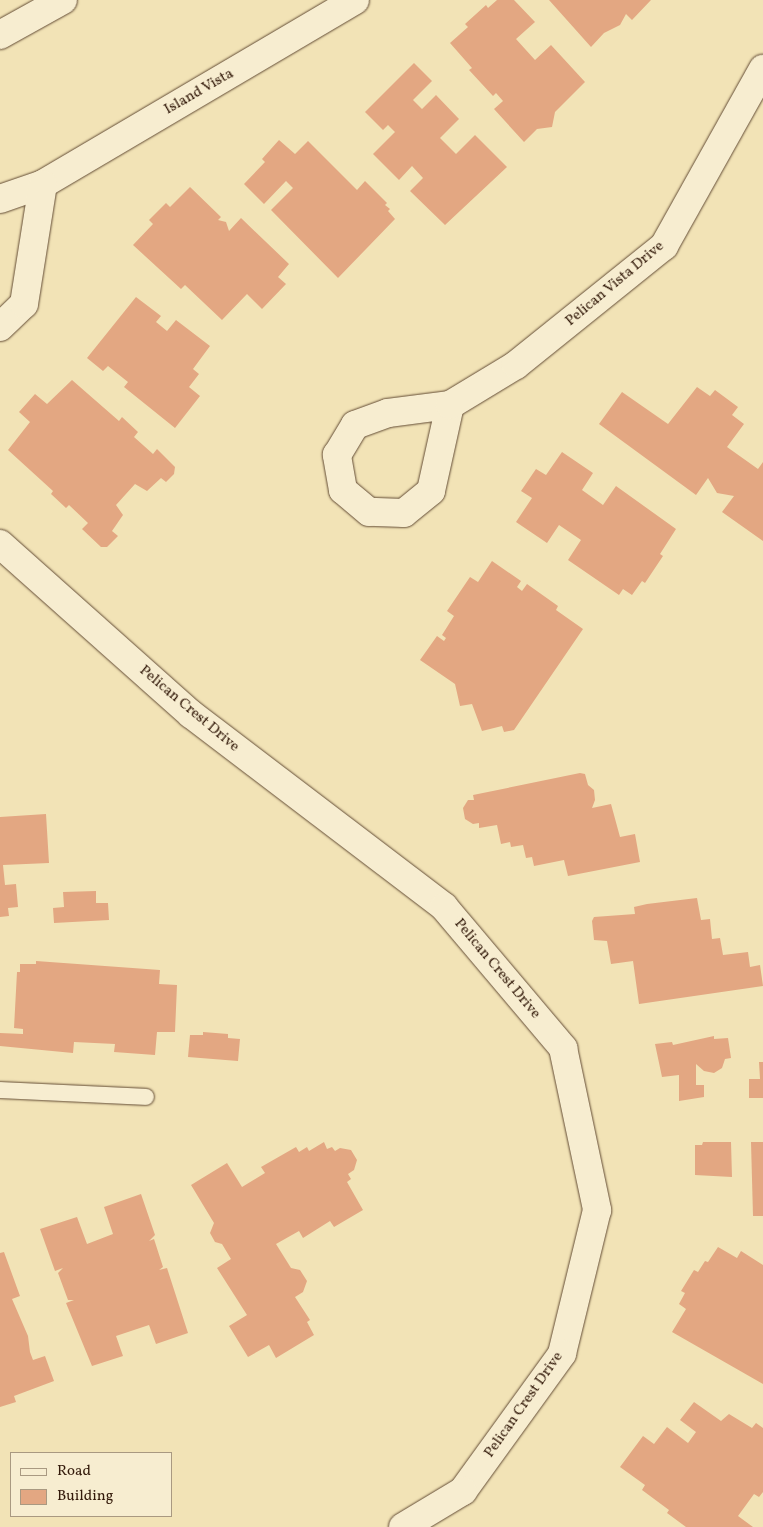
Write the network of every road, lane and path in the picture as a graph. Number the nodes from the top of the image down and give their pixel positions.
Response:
1 (63, 0) edge
2 (355, 0) edge
3 (0, 35) edge
4 (763, 69) edge
5 (43, 184) junction
6 (0, 199) edge
7 (0, 327) edge
8 (450, 405) junction
9 (0, 544) edge
10 (0, 1090) edge
11 (146, 1097) dead end
12 (403, 1527) edge

1 - 3 street
2 - 5 street, Island Vista
4 - 8 street, Pelican Vista Drive
5 - 6 street, Island Vista
5 - 7 street
8 - 8 street, Pelican Vista Drive
9 - 12 street, Pelican Crest Drive
10 - 11 lane

